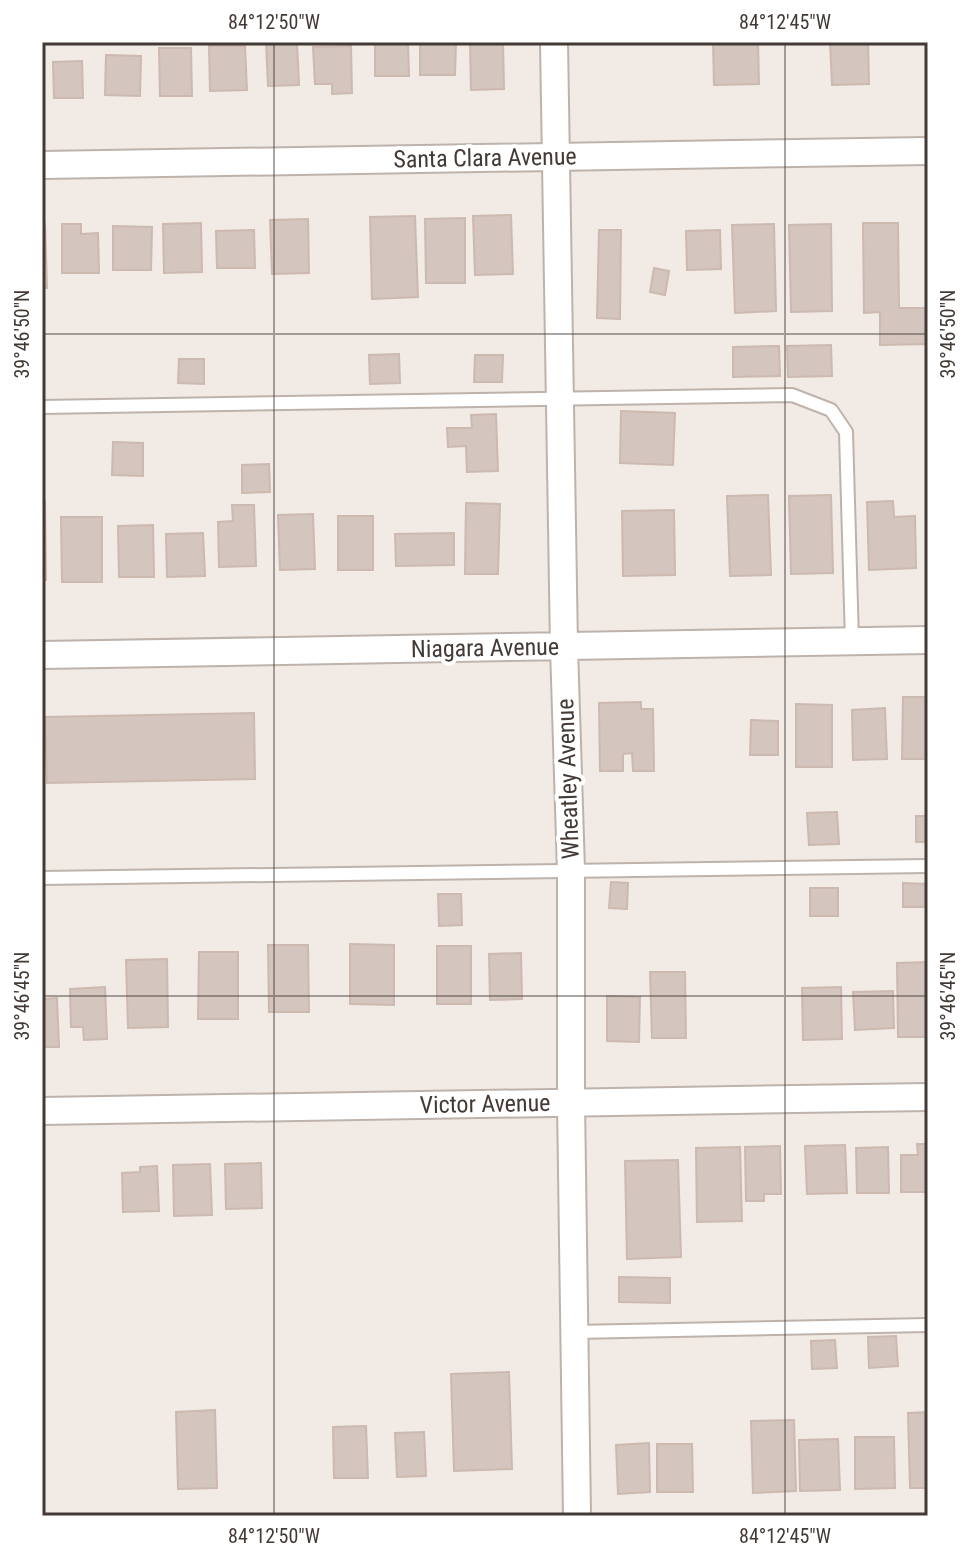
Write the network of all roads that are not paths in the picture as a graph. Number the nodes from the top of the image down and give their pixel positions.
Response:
1 (554, 42) edge
2 (928, 151) edge
3 (556, 157) junction
4 (42, 165) edge
5 (560, 399) junction
6 (42, 407) edge
7 (928, 640) edge
8 (852, 641) junction
9 (564, 647) junction
10 (42, 655) edge
11 (928, 866) edge
12 (571, 871) junction
13 (42, 878) edge
14 (928, 1097) edge
15 (571, 1102) junction
16 (42, 1111) edge
17 (928, 1325) edge
18 (574, 1332) junction
19 (577, 1516) edge

1 - 3 street, Wheatley Avenue
2 - 3 street, Santa Clara Avenue
3 - 4 street, Santa Clara Avenue
3 - 5 street, Wheatley Avenue
5 - 6 lane
5 - 8 lane
5 - 9 street, Wheatley Avenue
7 - 8 street, Niagara Avenue
8 - 9 street, Niagara Avenue
9 - 10 street, Niagara Avenue
9 - 12 street, Wheatley Avenue
11 - 12 lane
12 - 13 lane
12 - 15 street, Wheatley Avenue
14 - 15 street, Victor Avenue
15 - 16 street, Victor Avenue
15 - 18 street, Wheatley Avenue
17 - 18 lane
18 - 19 street, Wheatley Avenue

